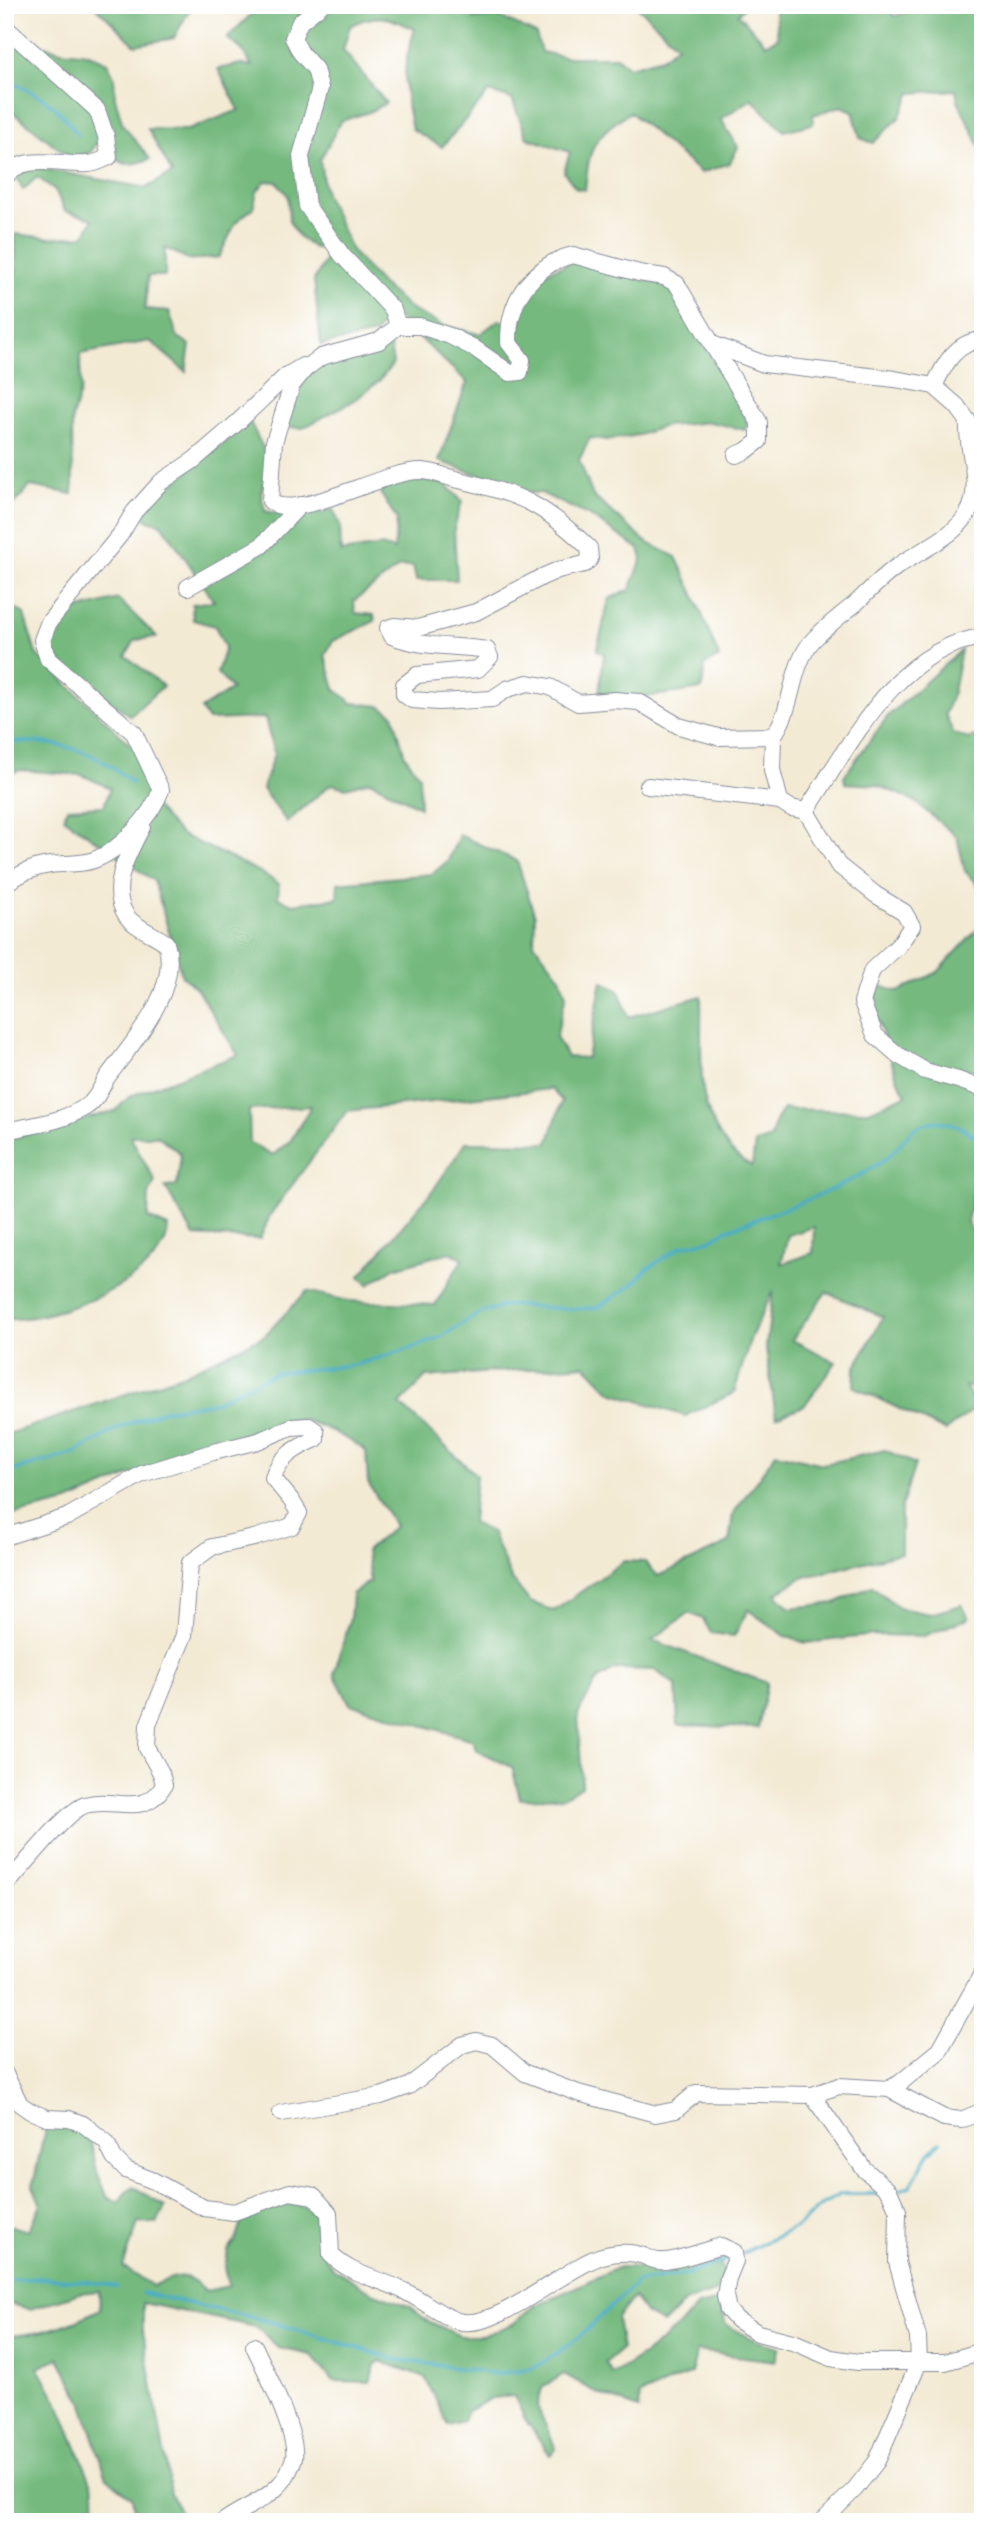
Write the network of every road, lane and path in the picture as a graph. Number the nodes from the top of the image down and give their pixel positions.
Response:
1 (321, 5) edge
2 (5, 27) edge
3 (5, 178) edge
4 (398, 326) junction
5 (983, 340) edge
6 (712, 345) junction
7 (321, 357) junction
8 (934, 386) junction
9 (976, 419) edge
10 (736, 455) dead end
11 (300, 505) junction
12 (188, 587) dead end
13 (983, 637) edge
14 (773, 736) junction
15 (648, 786) dead end
16 (780, 801) junction
17 (806, 811) junction
18 (146, 818) junction
19 (5, 884) edge
20 (983, 1089) edge
21 (5, 1131) edge
22 (5, 1537) edge
23 (5, 1886) edge
24 (983, 1972) edge
25 (5, 2074) edge
26 (888, 2089) junction
27 (812, 2095) junction
28 (983, 2111) edge
29 (281, 2113) dead end
30 (254, 2346) dead end
31 (983, 2350) edge
32 (919, 2362) junction
33 (223, 2522) edge
34 (822, 2522) edge

1 - 4 street
2 - 3 street
4 - 6 street
4 - 7 street
5 - 8 street
6 - 8 street
6 - 10 street
7 - 11 street
7 - 18 street
8 - 9 street
9 - 14 street
11 - 12 street
11 - 14 street
13 - 17 street
14 - 16 street
15 - 16 street
16 - 17 street
17 - 20 street
18 - 19 street
18 - 21 street
22 - 23 street
24 - 26 street
25 - 32 street
26 - 27 street
26 - 28 street
27 - 29 street
27 - 32 street
30 - 33 street
31 - 32 street
32 - 34 street

